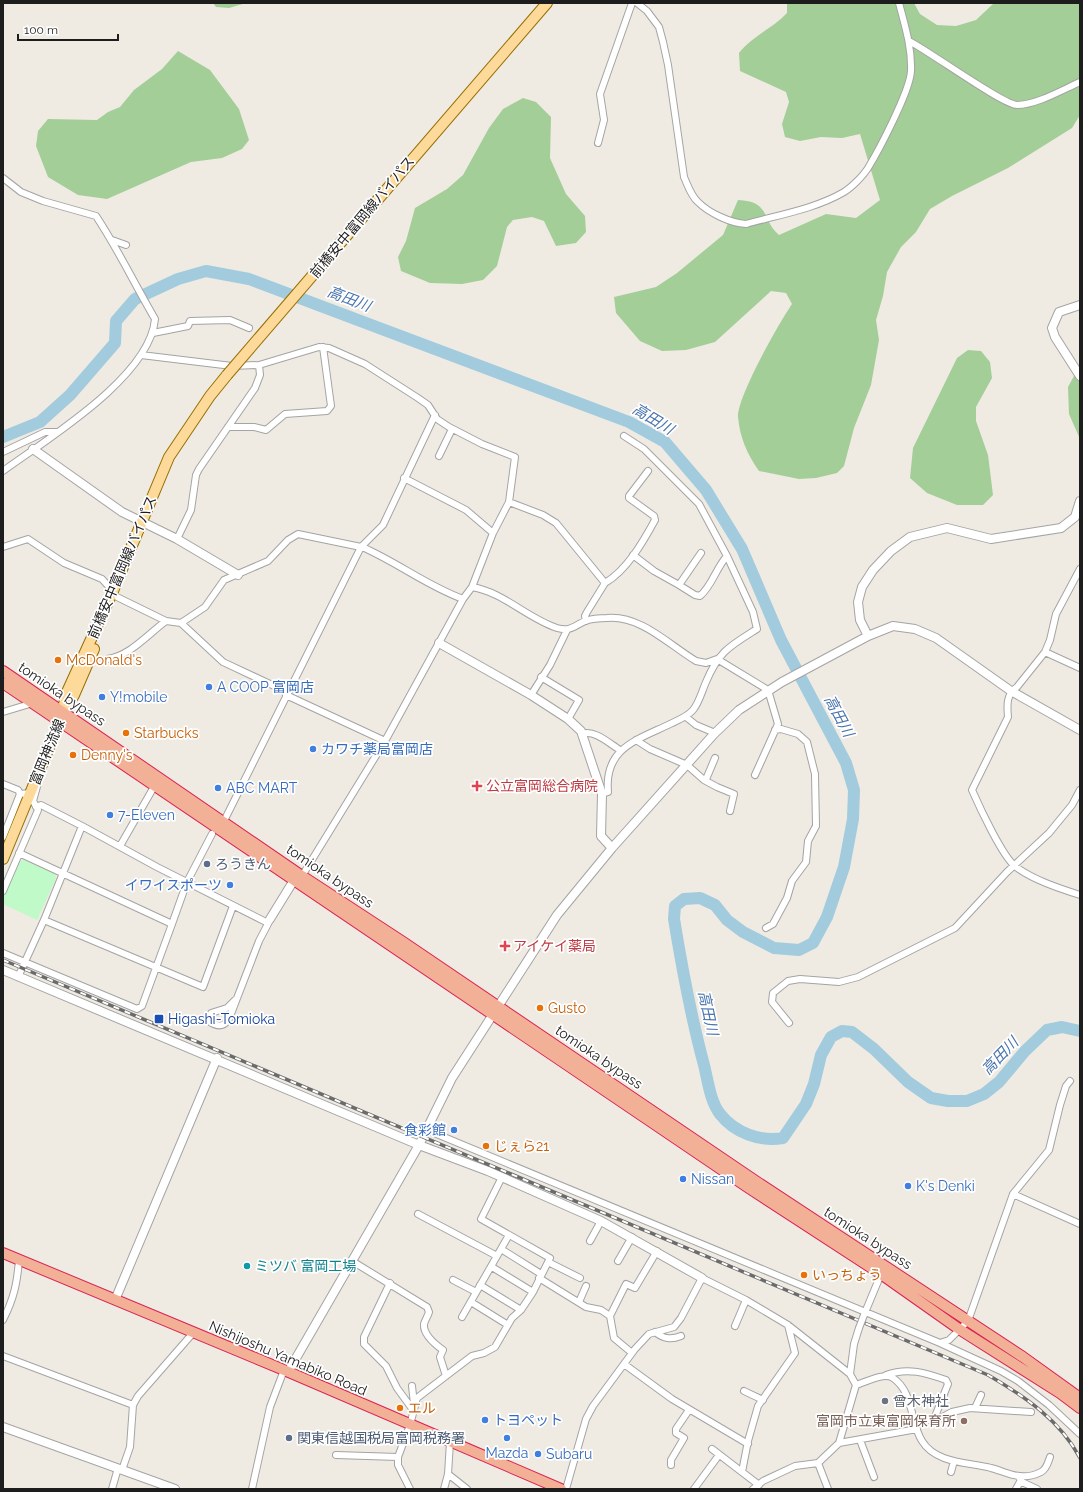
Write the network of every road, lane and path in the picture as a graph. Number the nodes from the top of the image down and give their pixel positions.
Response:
1 (546, 3) edge
2 (632, 3) edge
3 (637, 3) edge
4 (898, 3) edge
5 (909, 41) junction
6 (1080, 82) edge
7 (598, 143) dead end
8 (3, 178) edge
9 (112, 240) junction
10 (126, 245) dead end
11 (1080, 305) edge
12 (249, 328) dead end
13 (153, 333) junction
14 (323, 347) junction
15 (141, 355) junction
16 (259, 365) junction
17 (1080, 376) edge
18 (435, 415) junction
19 (228, 427) junction
20 (452, 429) junction
21 (58, 432) junction
22 (624, 436) dead end
23 (34, 449) junction
24 (3, 452) edge
25 (439, 456) dead end
26 (3, 471) edge
27 (648, 471) dead end
28 (404, 478) junction
29 (1080, 501) edge
30 (509, 502) junction
31 (1077, 519) edge
32 (144, 522) junction
33 (493, 533) junction
34 (177, 540) junction
35 (3, 547) edge
36 (362, 547) junction
37 (701, 553) dead end
38 (633, 555) junction
39 (727, 556) junction
40 (1080, 570) edge
41 (238, 575) junction
42 (605, 583) junction
43 (679, 585) junction
44 (472, 587) junction
45 (115, 594) junction
46 (462, 599) junction
47 (166, 621) junction
48 (586, 621) junction
49 (181, 623) junction
50 (567, 630) junction
51 (868, 636) junction
52 (439, 644) junction
53 (1045, 652) junction
54 (107, 659) dead end
55 (717, 659) junction
56 (1080, 668) edge
57 (3, 671) edge
58 (541, 677) junction
59 (3, 683) edge
60 (768, 690) junction
61 (1011, 691) junction
62 (287, 694) junction
63 (531, 695) junction
64 (33, 703) junction
65 (3, 712) edge
66 (62, 716) junction
67 (686, 717) junction
68 (568, 719) junction
69 (1067, 724) junction
70 (1080, 725) edge
71 (775, 730) junction
72 (1080, 730) edge
73 (715, 733) junction
74 (582, 734) junction
75 (636, 740) junction
76 (385, 741) junction
77 (620, 750) junction
78 (715, 758) dead end
79 (687, 765) junction
80 (38, 775) junction
81 (755, 775) dead end
82 (704, 780) junction
83 (3, 784) edge
84 (155, 785) junction
85 (1080, 790) edge
86 (25, 793) junction
87 (602, 794) junction
88 (36, 807) junction
89 (730, 811) dead end
90 (224, 821) junction
91 (82, 826) junction
92 (4, 829) edge
93 (212, 834) dead end
94 (3, 837) edge
95 (120, 846) junction
96 (612, 848) junction
97 (19, 853) junction
98 (3, 859) edge
99 (1015, 866) junction
100 (62, 873) junction
101 (298, 878) junction
102 (187, 882) junction
103 (3, 891) edge
104 (1080, 895) edge
105 (233, 906) junction
106 (44, 920) junction
107 (269, 921) junction
108 (172, 924) junction
109 (766, 928) dead end
110 (3, 953) edge
111 (25, 961) junction
112 (156, 968) junction
113 (3, 970) edge
114 (18, 977) junction
115 (235, 1000) junction
116 (495, 1010) junction
117 (789, 1023) dead end
118 (216, 1058) junction
119 (1070, 1081) dead end
120 (427, 1130) junction
121 (419, 1144) junction
122 (502, 1177) junction
123 (1013, 1194) junction
124 (418, 1214) dead end
125 (602, 1221) junction
126 (1080, 1224) edge
127 (509, 1234) junction
128 (632, 1237) junction
129 (590, 1241) dead end
130 (501, 1249) junction
131 (656, 1251) junction
132 (3, 1253) edge
133 (497, 1256) junction
134 (19, 1260) junction
135 (352, 1261) junction
136 (618, 1261) dead end
137 (548, 1262) junction
138 (492, 1267) junction
139 (881, 1274) junction
140 (540, 1276) junction
141 (580, 1278) dead end
142 (702, 1278) junction
143 (453, 1280) dead end
144 (390, 1284) junction
145 (480, 1285) junction
146 (586, 1286) dead end
147 (476, 1292) junction
148 (533, 1292) junction
149 (115, 1300) junction
150 (746, 1300) junction
151 (471, 1302) junction
152 (579, 1302) junction
153 (521, 1310) junction
154 (865, 1314) junction
155 (610, 1316) junction
156 (462, 1318) dead end
157 (3, 1320) edge
158 (968, 1321) junction
159 (508, 1325) junction
160 (788, 1325) junction
161 (735, 1326) dead end
162 (959, 1329) junction
163 (655, 1332) junction
164 (193, 1333) junction
165 (681, 1336) dead end
166 (940, 1343) junction
167 (632, 1353) junction
168 (4, 1357) edge
169 (3, 1364) edge
170 (624, 1364) junction
171 (286, 1371) junction
172 (850, 1374) junction
173 (886, 1375) junction
174 (446, 1376) junction
175 (856, 1385) junction
176 (412, 1386) dead end
177 (744, 1391) dead end
178 (981, 1395) dead end
179 (1080, 1398) edge
180 (763, 1400) junction
181 (133, 1406) junction
182 (414, 1408) junction
183 (975, 1408) junction
184 (1080, 1408) edge
185 (689, 1410) junction
186 (1031, 1412) dead end
187 (934, 1419) junction
188 (915, 1422) junction
189 (410, 1425) junction
190 (3, 1427) edge
191 (917, 1429) junction
192 (1080, 1434) edge
193 (860, 1440) junction
194 (450, 1442) junction
195 (839, 1443) junction
196 (748, 1444) junction
197 (712, 1449) dead end
198 (336, 1455) dead end
199 (719, 1455) junction
200 (1050, 1456) dead end
201 (398, 1457) junction
202 (954, 1461) junction
203 (818, 1464) junction
204 (670, 1465) dead end
205 (120, 1469) junction
206 (742, 1472) junction
207 (951, 1472) dead end
208 (448, 1474) junction
209 (874, 1477) dead end
210 (1020, 1478) junction
211 (759, 1485) junction
212 (112, 1489) edge
213 (175, 1489) edge
214 (252, 1489) edge
215 (410, 1489) edge
216 (444, 1489) edge
217 (467, 1489) edge
218 (561, 1489) edge
219 (566, 1489) edge
220 (694, 1489) edge
221 (753, 1489) edge
222 (828, 1489) edge
223 (1016, 1489) edge
224 (1036, 1489) edge

1 - 32 main road, 前橋安中富岡線バイパス, bridge
2 - 7 street
3 - 5 street
4 - 5 street
5 - 6 street
8 - 9 street
9 - 10 street
9 - 13 street
11 - 17 street
12 - 13 street
13 - 15 street
14 - 16 street
14 - 18 street
14 - 19 street
15 - 16 street
15 - 21 street
16 - 19 street
18 - 20 street
18 - 28 street
19 - 34 street
20 - 25 street
20 - 30 street
21 - 23 street
21 - 24 street
22 - 39 street
23 - 26 street
23 - 32 street
27 - 38 street
28 - 33 street
28 - 36 street
29 - 31 street
30 - 33 street
30 - 42 street
31 - 51 street
32 - 34 street
32 - 45 main road, 前橋安中富岡線バイパス
33 - 44 street
34 - 41 street
35 - 45 street
36 - 41 street
36 - 46 street
36 - 62 street
37 - 43 street
38 - 42 street
38 - 43 street
39 - 43 street
39 - 55 street
40 - 53 street
41 - 49 street
42 - 48 street
44 - 46 street
44 - 50 street
45 - 47 street
45 - 66 main road, 前橋安中富岡線バイパス
46 - 52 street
47 - 49 street
47 - 54 street
48 - 50 street
48 - 55 street
49 - 62 street
50 - 58 street
51 - 60 street
51 - 61 street
52 - 63 street
52 - 76 street
53 - 56 street
53 - 61 street
55 - 60 street
55 - 67 street
57 - 66 highway, tomioka bypass
58 - 63 street
58 - 68 street
59 - 64 highway, tomioka bypass
60 - 71 street
60 - 73 street
61 - 69 street
61 - 99 street
62 - 76 street
62 - 90 street
63 - 68 street
64 - 65 street
64 - 66 highway, tomioka bypass
66 - 80 main road, 富岡神流線
66 - 84 highway, tomioka bypass
66 - 90 highway, tomioka bypass
67 - 73 street
67 - 75 street
68 - 74 street
69 - 70 street
69 - 72 street
71 - 81 street
71 - 109 street
73 - 79 street
74 - 77 street
74 - 87 street
75 - 77 street
75 - 79 street
76 - 101 street
77 - 87 street
78 - 82 street
79 - 82 street
79 - 96 street
80 - 86 main road, 富岡神流線
80 - 88 street
82 - 89 street
83 - 86 street
84 - 95 street
84 - 101 highway, tomioka bypass
85 - 99 street
86 - 92 street
86 - 98 main road, 富岡神流線
87 - 96 street
88 - 91 street
88 - 97 street
90 - 101 highway, tomioka bypass
91 - 95 street
91 - 100 street
92 - 94 street
93 - 102 street
95 - 102 street
96 - 116 street
97 - 100 street
97 - 103 street
99 - 104 street
99 - 117 street
100 - 106 street
100 - 108 street
101 - 107 street
101 - 116 highway, tomioka bypass
102 - 105 street
102 - 108 street
105 - 107 street
105 - 112 street
106 - 111 street
106 - 112 street
107 - 115 street
108 - 112 street
110 - 111 street
111 - 112 street
111 - 114 street
113 - 114 street
114 - 118 street
115 - 115 street
116 - 120 street
116 - 139 highway, tomioka bypass
116 - 158 highway, tomioka bypass
118 - 121 street
118 - 149 street
119 - 123 street
120 - 121 street
120 - 154 street
121 - 122 street
121 - 135 street
122 - 125 street
122 - 127 street
123 - 126 street
123 - 158 street
124 - 133 street
125 - 128 street
125 - 129 street
127 - 130 street
127 - 137 street
128 - 131 street
128 - 136 street
130 - 133 street
130 - 140 street
131 - 142 street
131 - 155 street
132 - 134 highway, Nishijoshu Yamabiko Road
133 - 138 street
134 - 149 highway, Nishijoshu Yamabiko Road
134 - 157 street
135 - 144 street
135 - 171 street
137 - 140 street
137 - 141 street
138 - 145 street
138 - 148 street
139 - 154 street
139 - 162 highway, tomioka bypass
140 - 148 street
140 - 152 street
142 - 150 street
142 - 163 street
143 - 147 street
144 - 174 street
144 - 182 street
145 - 147 street
145 - 153 street
146 - 152 street
147 - 151 street
148 - 153 street
149 - 164 highway, Nishijoshu Yamabiko Road
150 - 160 street
150 - 161 street
151 - 156 street
151 - 159 street
152 - 155 street
153 - 159 street
154 - 166 street
154 - 172 street, bridge
155 - 167 street
158 - 162 street
158 - 179 highway, tomioka bypass
159 - 174 street
160 - 172 street
160 - 180 street
162 - 166 street
162 - 184 highway, tomioka bypass
163 - 165 street
163 - 167 street
164 - 171 highway, Nishijoshu Yamabiko Road
164 - 181 street
166 - 192 street
167 - 170 street
168 - 169 street
168 - 181 street
170 - 185 street
170 - 219 street
171 - 189 highway, Nishijoshu Yamabiko Road
171 - 214 street
172 - 175 street
173 - 175 street
173 - 187 street
173 - 188 street
174 - 182 street
175 - 195 street
176 - 182 street
177 - 180 street
178 - 183 street
180 - 196 street
181 - 205 street
182 - 189 street
183 - 186 street
183 - 187 street
185 - 196 street
185 - 204 street
187 - 188 street
188 - 191 street
189 - 194 highway, Nishijoshu Yamabiko Road
189 - 201 street
190 - 205 street
191 - 193 street
191 - 202 street
193 - 195 street
193 - 209 street
194 - 208 street
194 - 218 highway, Nishijoshu Yamabiko Road
195 - 203 street
196 - 206 street
197 - 199 street
198 - 201 street
199 - 206 street
199 - 220 street
200 - 210 street
201 - 215 street
202 - 207 street
202 - 210 street
203 - 211 street
203 - 222 street
205 - 212 street
205 - 213 street
206 - 211 street
208 - 216 street
208 - 217 street
210 - 223 street
210 - 224 street
211 - 221 street

